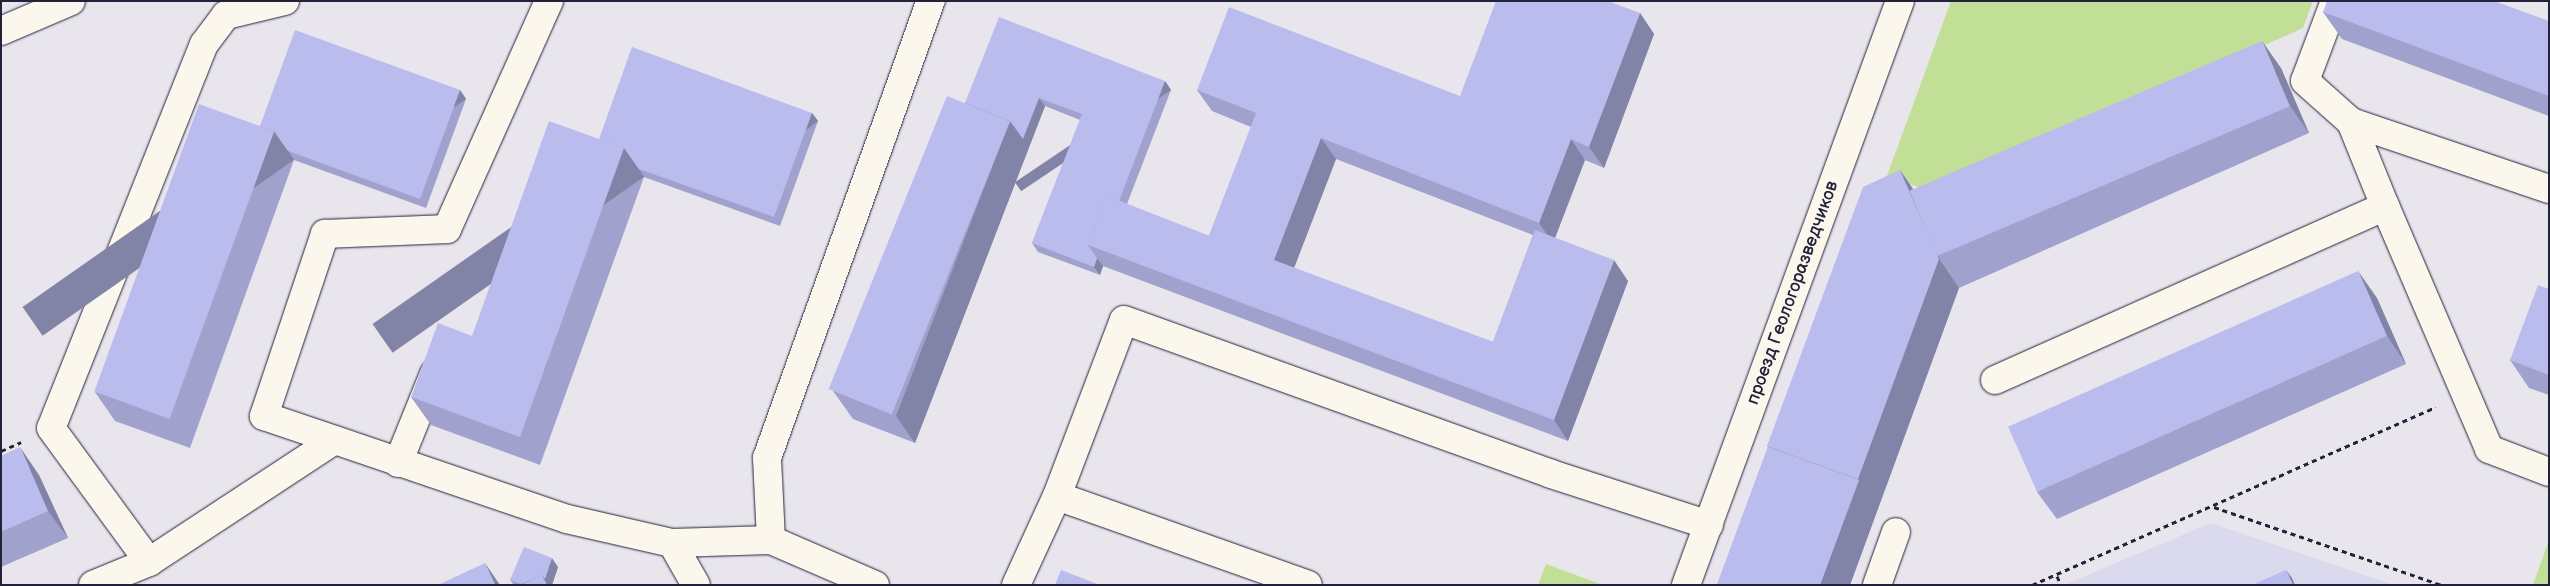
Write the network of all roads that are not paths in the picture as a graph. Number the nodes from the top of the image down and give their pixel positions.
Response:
1 (71, 1) edge
2 (285, 1) edge
3 (549, 1) edge
4 (931, 1) edge
5 (1900, 1) edge
6 (2335, 1) edge
7 (1, 31) edge
8 (2351, 122) junction
9 (2549, 189) edge
10 (2385, 206) junction
11 (445, 348) edge
12 (1994, 380) dead end
13 (335, 440) junction
14 (398, 462) junction
15 (2549, 472) edge
16 (1057, 496) junction
17 (1708, 525) junction
18 (1896, 532) dead end
19 (771, 540) junction
20 (672, 544) junction
21 (149, 562) junction
22 (93, 585) edge
23 (696, 585) edge
24 (875, 585) edge
25 (1016, 585) edge
26 (1308, 585) edge
27 (1686, 585) edge
28 (1877, 585) edge

1 - 7 street
2 - 21 street
3 - 13 street
4 - 19 street
5 - 17 street, проезд Геологоразведчиков
6 - 8 street
8 - 9 street
8 - 10 street
10 - 12 street
10 - 15 street
11 - 14 street
13 - 14 street
13 - 21 street
14 - 20 street
16 - 17 street
16 - 25 street
16 - 26 street
17 - 27 street, проезд Геологоразведчиков
18 - 28 street
19 - 20 street
19 - 24 street
20 - 23 street
21 - 22 street

